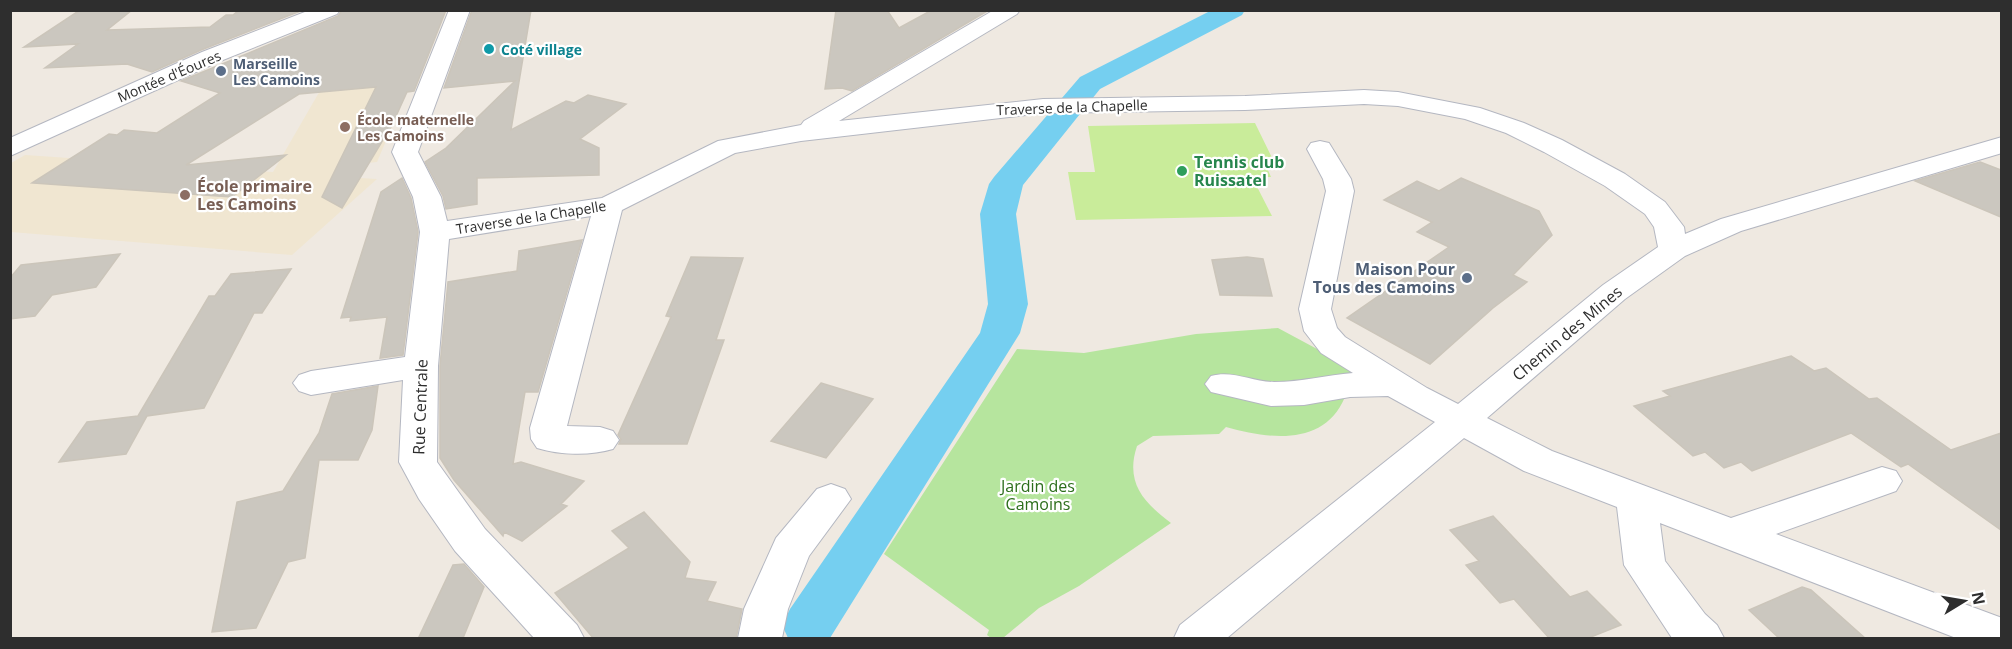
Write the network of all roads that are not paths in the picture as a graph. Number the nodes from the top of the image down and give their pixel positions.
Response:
1 (330, 10) edge
2 (460, 10) edge
3 (1010, 10) edge
4 (801, 133) junction
5 (2001, 144) edge
6 (10, 148) edge
7 (1320, 149) dead end
8 (609, 205) junction
9 (435, 232) junction
10 (1674, 250) junction
11 (421, 366) junction
12 (311, 383) dead end
13 (1223, 384) dead end
14 (1395, 384) junction
15 (1461, 422) junction
16 (600, 440) dead end
17 (1882, 481) dead end
18 (831, 499) dead end
19 (1636, 500) junction
20 (1728, 535) junction
21 (547, 633) edge
22 (2001, 637) edge
23 (760, 639) edge
24 (1196, 639) edge
25 (1701, 639) edge

1 - 6 street, Montée d'Éoures
2 - 9 street, Rue Centrale
3 - 4 street
4 - 8 street, Traverse de la Chapelle
4 - 10 street, Traverse de la Chapelle
5 - 10 street, Chemin des Mines
7 - 14 street
8 - 9 street, Traverse de la Chapelle
8 - 16 street
9 - 11 street, Rue Centrale
10 - 15 street, Chemin des Mines
11 - 12 street
11 - 21 street, Rue Centrale
13 - 14 street
14 - 15 street
15 - 19 street
15 - 24 street, Chemin des Mines
17 - 20 street
18 - 23 street
19 - 20 street
19 - 25 street
20 - 22 street

